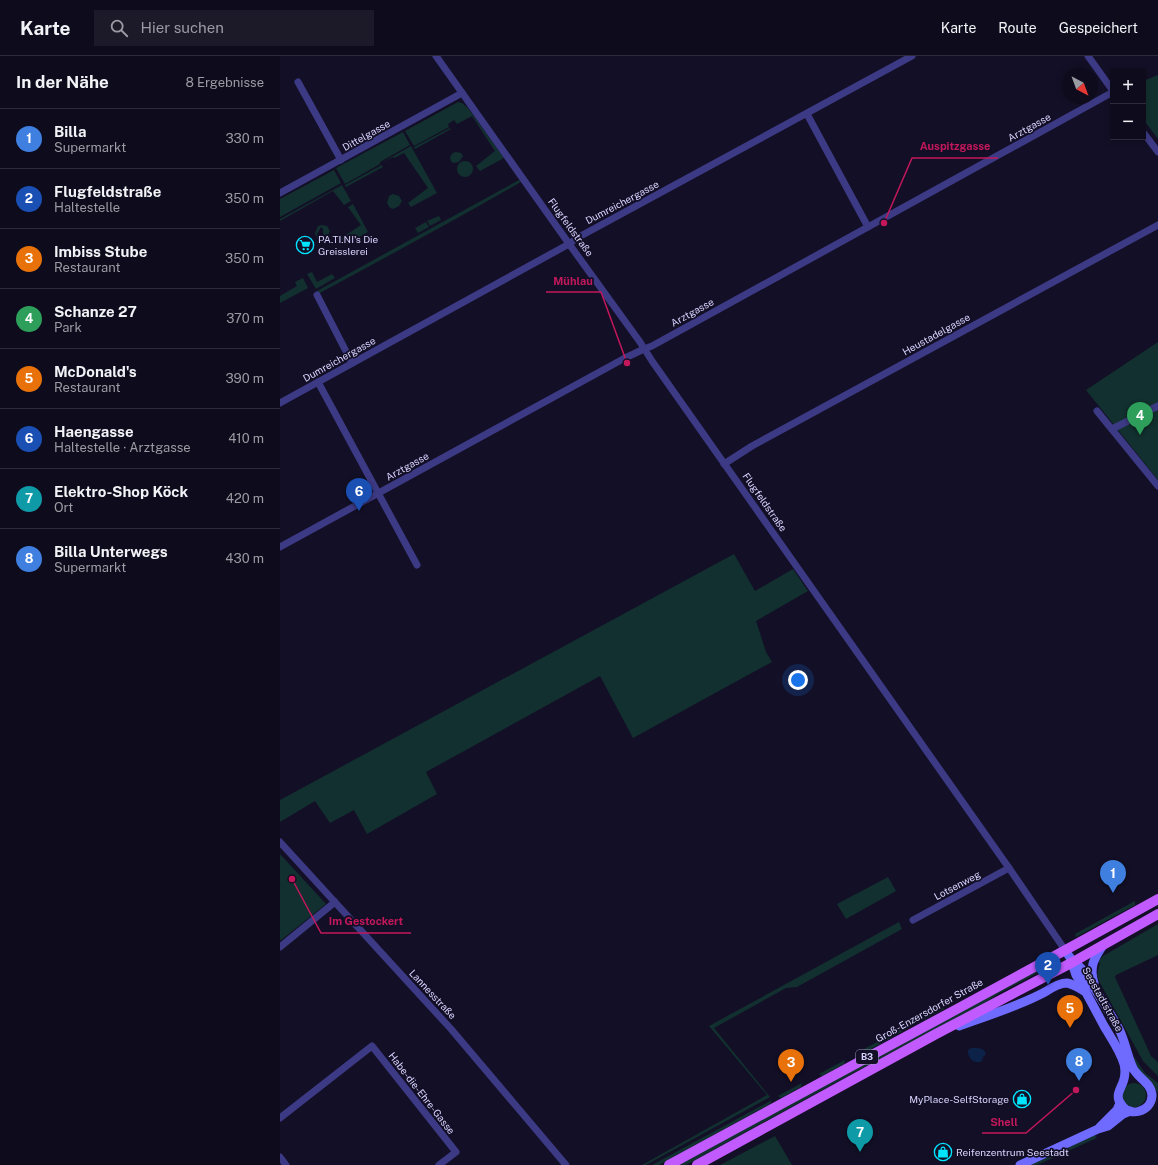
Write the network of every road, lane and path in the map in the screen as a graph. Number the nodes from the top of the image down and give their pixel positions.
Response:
1 (436, 56) edge
2 (912, 56) edge
3 (1088, 56) edge
4 (298, 82) dead end
5 (1110, 87) edge
6 (1110, 93) edge
7 (462, 94) junction
8 (807, 114) junction
9 (1146, 136) edge
10 (1158, 152) edge
11 (341, 160) junction
12 (280, 193) edge
13 (1158, 224) edge
14 (868, 227) junction
15 (569, 244) junction
16 (317, 296) dead end
17 (644, 349) junction
18 (352, 363) junction
19 (318, 382) junction
20 (281, 400) edge
21 (1158, 406) edge
22 (1097, 411) dead end
23 (1112, 429) junction
24 (724, 464) junction
25 (1158, 486) edge
26 (378, 493) junction
27 (280, 547) edge
28 (417, 565) dead end
29 (280, 842) edge
30 (1009, 868) junction
31 (1158, 899) edge
32 (335, 902) junction
33 (1158, 914) edge
34 (913, 920) dead end
35 (1103, 945) junction
36 (280, 947) edge
37 (1065, 950) junction
38 (1073, 962) junction
39 (1085, 992) junction
40 (1098, 994) junction
41 (936, 1034) junction
42 (1142, 1080) junction
43 (1120, 1086) junction
44 (1120, 1103) junction
45 (1130, 1111) junction
46 (280, 1118) edge
47 (1098, 1129) junction
48 (280, 1157) edge
49 (286, 1165) edge
50 (439, 1165) edge
51 (566, 1165) edge
52 (669, 1165) edge
53 (697, 1165) edge
54 (1020, 1165) edge

1 - 7 street, Flugfeldstraße
2 - 8 street, Dumreichergasse
3 - 5 street
4 - 11 street
6 - 14 street, Arztgasse
7 - 11 street, Dittelgasse
7 - 15 street, Flugfeldstraße
8 - 14 street
8 - 15 street, Dumreichergasse
9 - 10 street
11 - 12 street, Dittelgasse
13 - 24 street, Heustadelgasse
14 - 17 street, Arztgasse
15 - 17 street, Flugfeldstraße
15 - 18 street, Dumreichergasse
16 - 18 street
17 - 24 street, Flugfeldstraße
17 - 26 street, Arztgasse
18 - 19 street, Dumreichergasse
19 - 20 street, Dumreichergasse
19 - 26 street
21 - 23 street
22 - 23 street
23 - 25 street
24 - 30 street, Flugfeldstraße
26 - 27 street, Arztgasse
26 - 28 street
29 - 32 street, Lannesstraße
30 - 34 street, Lotsenweg
30 - 37 street, Flugfeldstraße
31 - 37 main road, Groß-Enzersdorfer Straße / B3
32 - 36 street
32 - 51 street, Lannesstraße
33 - 35 main road, B3
35 - 38 main road, B3
35 - 40 street
37 - 38 street, Flugfeldstraße
37 - 52 main road, Groß-Enzersdorfer Straße / B3
38 - 39 street, Seestadtstraße
38 - 40 street, Seestadtstraße
38 - 41 main road, B3
39 - 41 street
39 - 43 street, Seestadtstraße
40 - 42 street, Seestadtstraße
41 - 53 main road, B3
42 - 43 street
42 - 45 street, Seestadtstraße
43 - 44 street, Seestadtstraße
44 - 45 street
44 - 47 street, Seestadtstraße
45 - 47 street, Seestadtstraße
46 - 50 street, Habe-die-Ehre-Gasse
47 - 54 street, Seestadtstraße
48 - 49 street

